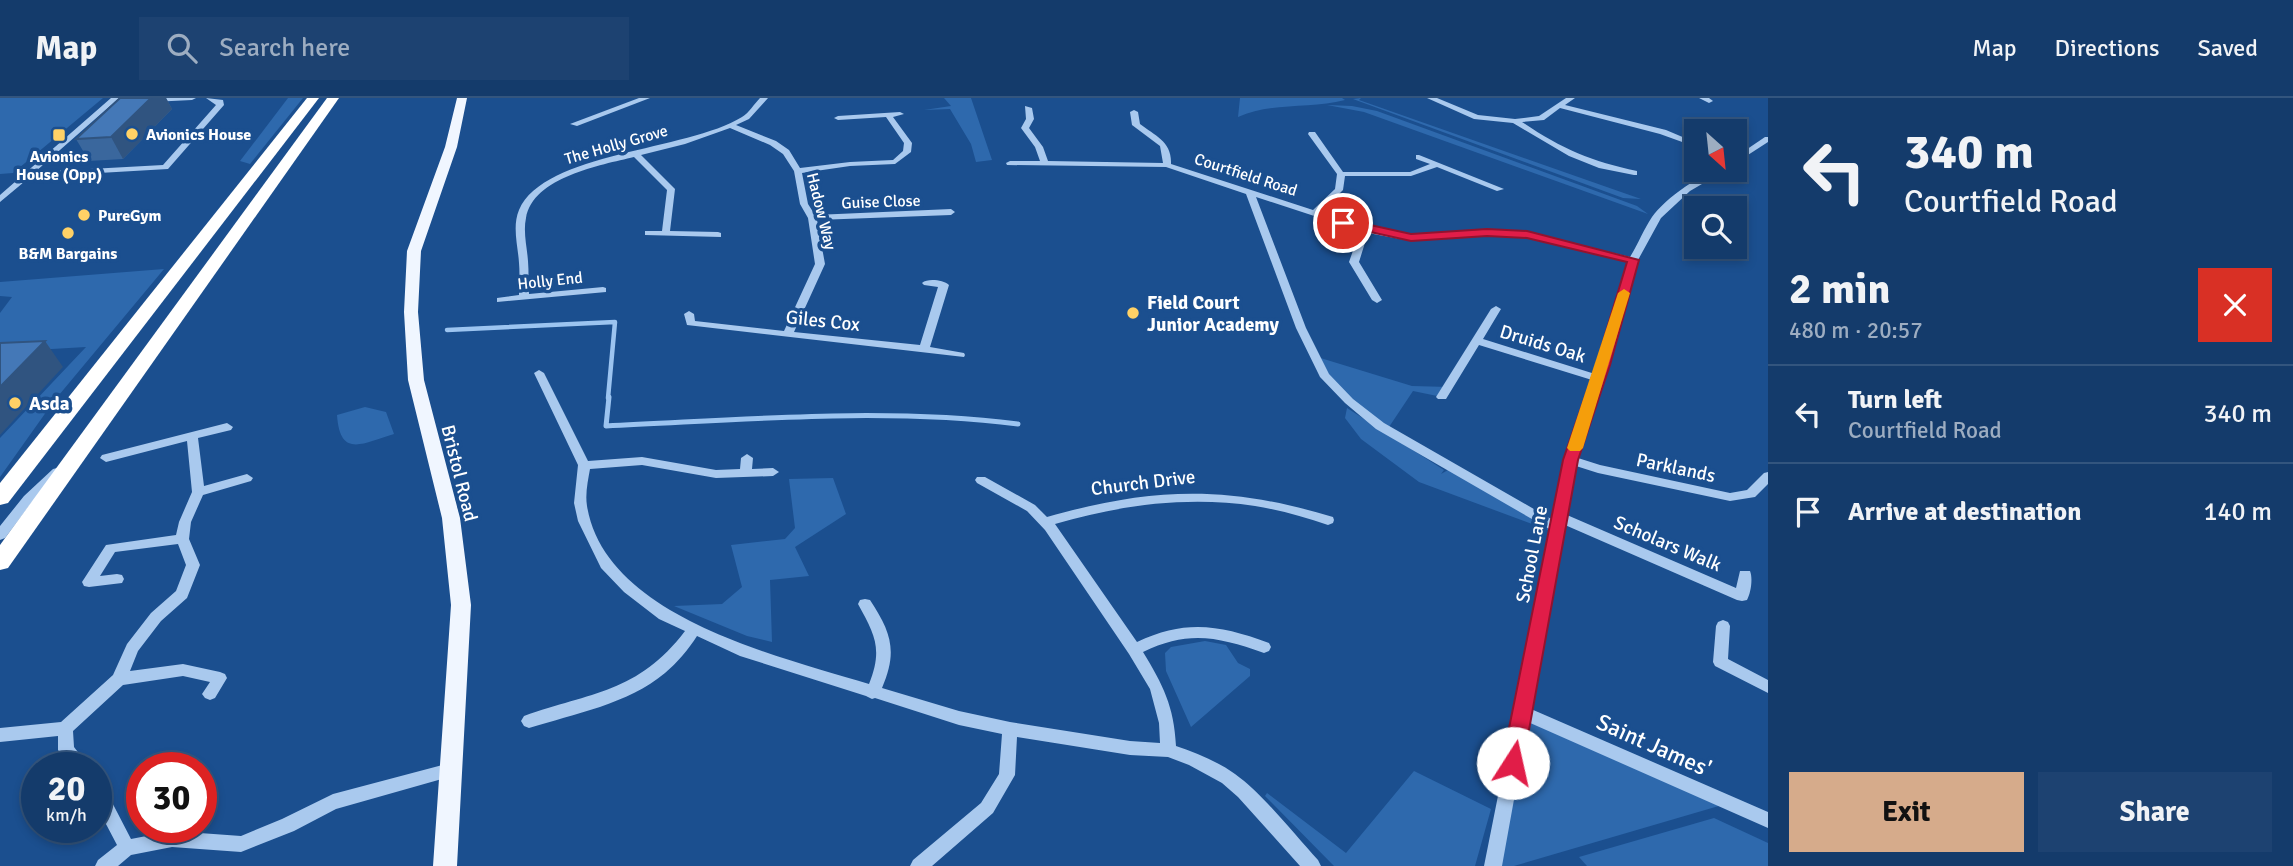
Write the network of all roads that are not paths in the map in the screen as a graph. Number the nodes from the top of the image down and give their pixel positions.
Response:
1 (115, 98) edge
2 (192, 98) edge
3 (210, 98) edge
4 (313, 98) edge
5 (332, 98) edge
6 (462, 98) edge
7 (646, 98) edge
8 (764, 98) edge
9 (1431, 98) edge
10 (1571, 98) edge
11 (145, 101) edge
12 (1560, 106) junction
13 (1028, 108) dead end
14 (1134, 112) dead end
15 (900, 114) dead end
16 (888, 115) junction
17 (838, 118) dead end
18 (1515, 121) junction
19 (574, 124) dead end
20 (731, 126) junction
21 (1312, 134) dead end
22 (1768, 139) edge
23 (1684, 140) edge
24 (1747, 153) edge
25 (636, 154) junction
26 (1419, 158) dead end
27 (1010, 163) dead end
28 (1045, 164) junction
29 (1437, 164) junction
30 (1167, 165) junction
31 (798, 171) junction
32 (1634, 173) dead end
33 (1341, 174) junction
34 (27, 175) junction
35 (1700, 182) edge
36 (1500, 189) dead end
37 (1250, 192) junction
38 (0, 199) edge
39 (951, 212) dead end
40 (1315, 213) junction
41 (812, 218) junction
42 (1365, 230) junction
43 (666, 232) junction
44 (648, 233) dead end
45 (718, 235) dead end
46 (1633, 260) junction
47 (927, 283) dead end
48 (603, 290) dead end
49 (524, 298) junction
50 (500, 300) dead end
51 (1377, 300) dead end
52 (1496, 309) dead end
53 (689, 314) dead end
54 (788, 334) junction
55 (1477, 341) junction
56 (924, 348) junction
57 (960, 355) dead end
58 (539, 373) dead end
59 (1599, 379) junction
60 (1442, 397) dead end
61 (227, 427) dead end
62 (192, 437) junction
63 (106, 458) dead end
64 (747, 458) dead end
65 (71, 460) junction
66 (1571, 460) junction
67 (584, 464) junction
68 (773, 472) dead end
69 (746, 474) junction
70 (1768, 475) edge
71 (247, 478) dead end
72 (981, 480) dead end
73 (198, 492) junction
74 (0, 498) edge
75 (1328, 520) dead end
76 (1045, 522) junction
77 (1558, 523) junction
78 (0, 536) edge
79 (182, 539) junction
80 (0, 562) edge
81 (1745, 575) dead end
82 (117, 579) dead end
83 (865, 604) dead end
84 (1723, 626) dead end
85 (694, 630) junction
86 (1264, 647) dead end
87 (1134, 650) junction
88 (119, 679) junction
89 (1768, 687) edge
90 (872, 693) junction
91 (210, 694) dead end
92 (1522, 712) junction
93 (529, 721) dead end
94 (65, 728) junction
95 (1010, 729) junction
96 (0, 735) edge
97 (1168, 750) junction
98 (68, 752) edge
99 (450, 770) junction
100 (112, 819) edge
101 (1768, 821) edge
102 (127, 848) junction
103 (104, 866) edge
104 (445, 866) edge
105 (919, 866) edge
106 (1312, 866) edge
107 (1493, 866) edge

1 - 34 street
2 - 11 street
3 - 34 street
4 - 74 highway
5 - 65 highway
6 - 99 main road, Bristol Road
7 - 19 street
8 - 20 street, The Holly Grove
9 - 18 street
10 - 12 street
12 - 18 street
12 - 23 street
13 - 28 street
14 - 30 street, Courtfield Road
15 - 16 street
16 - 17 street
16 - 31 street
18 - 32 street
20 - 25 street, The Holly Grove
20 - 31 street, Hadow Way
21 - 33 street
22 - 24 street
25 - 43 street
25 - 49 street, The Holly Grove
26 - 29 street
27 - 28 street, Courtfield Road
28 - 30 street, Courtfield Road
29 - 33 street
29 - 36 street
30 - 37 street, Courtfield Road
31 - 41 street, Hadow Way
33 - 40 street, Courtfield Road
34 - 38 street
35 - 46 street, School Lane
37 - 40 street, Courtfield Road
37 - 77 street
39 - 41 street, Guise Close
40 - 42 street, Courtfield Road
41 - 54 street, Hadow Way
42 - 46 street, Courtfield Road
42 - 51 street
43 - 44 street
43 - 45 street
46 - 59 street, School Lane
47 - 56 street
48 - 49 street, Holly End
49 - 50 street, Holly End
52 - 55 street, Druids Oak
53 - 54 street, Giles Cox
54 - 56 street, Giles Cox
55 - 59 street, Druids Oak
55 - 60 street, Druids Oak
56 - 57 street, Giles Cox
58 - 67 street
59 - 66 street, School Lane
61 - 62 street
62 - 63 street
62 - 73 street
64 - 69 street
65 - 78 street
65 - 80 highway
66 - 70 street, Parklands
66 - 77 street, School Lane
67 - 69 street
67 - 85 street
68 - 69 street
71 - 73 street
72 - 76 street
73 - 79 street
75 - 76 street, Church Drive
76 - 87 street
77 - 81 street, Scholars Walk
77 - 92 street, School Lane
79 - 82 street
79 - 88 street
83 - 90 street
84 - 89 street
85 - 90 street
85 - 93 street
86 - 87 street
87 - 97 street
88 - 91 street
88 - 94 street
90 - 95 street
92 - 101 street, Saint James'
92 - 107 street, School Lane
94 - 96 street
94 - 98 street
95 - 97 street
95 - 105 street
97 - 106 street
99 - 102 street
99 - 104 main road, Bristol Road
100 - 102 street
102 - 103 street

